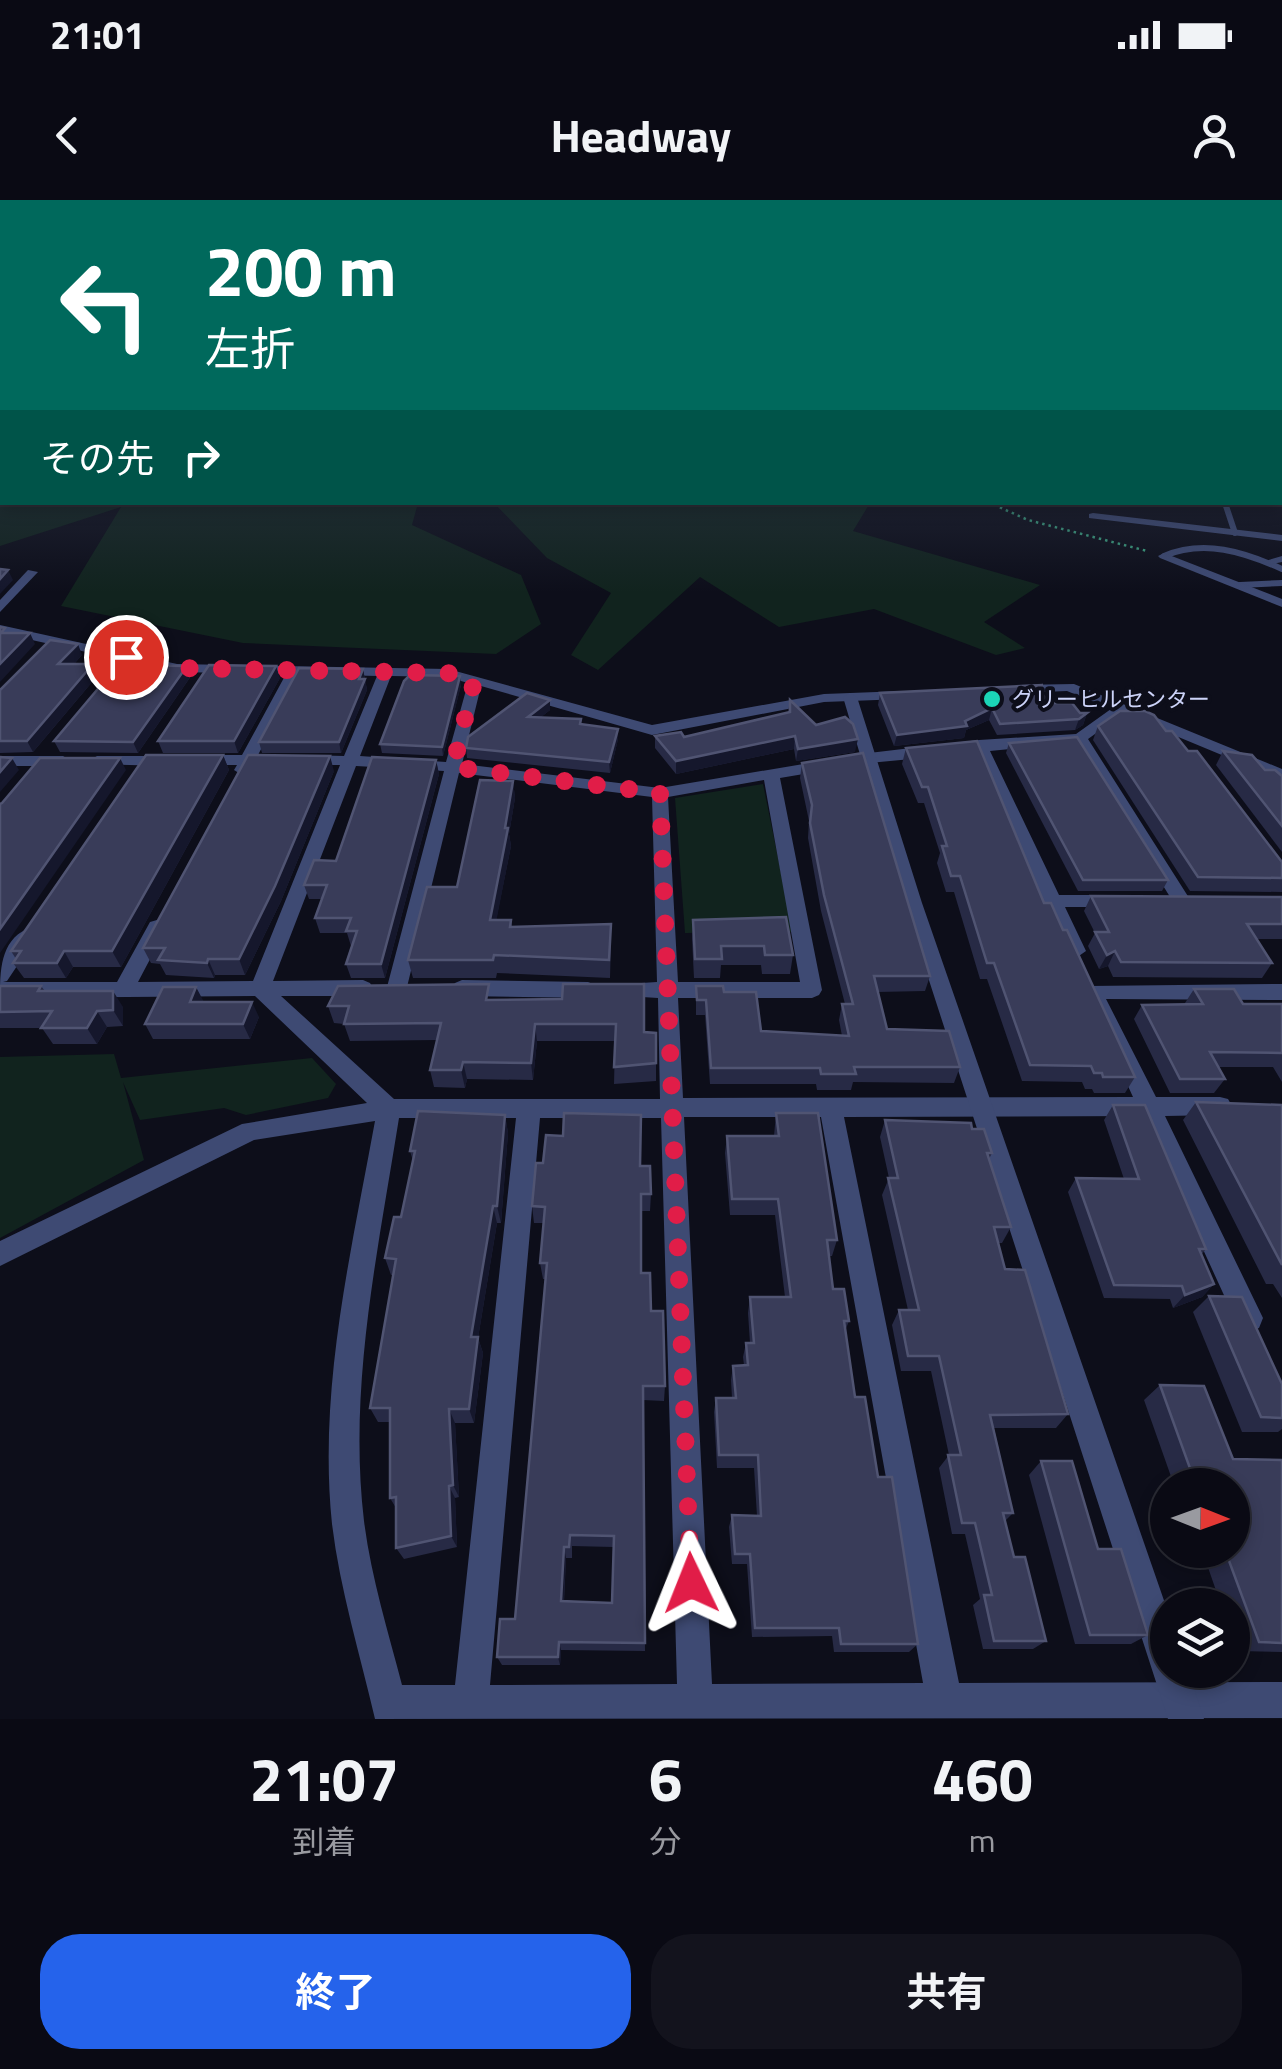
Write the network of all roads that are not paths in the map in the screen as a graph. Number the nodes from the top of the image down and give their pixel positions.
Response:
1 (1226, 505) edge
2 (1093, 516) dead end
3 (1235, 533) junction
4 (1282, 538) edge
5 (1164, 556) joint
6 (1282, 559) edge
7 (1268, 562) junction
8 (1282, 569) edge
9 (16, 572) dead end
10 (1282, 584) edge
11 (1240, 585) junction
12 (1282, 603) edge
13 (1, 606) edge
14 (0, 628) edge
15 (52, 640) junction
16 (39, 654) edge
17 (126, 657) junction
18 (295, 670) junction
19 (386, 670) junction
20 (114, 672) edge
21 (474, 682) junction
22 (1009, 690) edge
23 (930, 694) edge
24 (850, 697) junction
25 (1122, 708) junction
26 (1080, 738) junction
27 (1194, 739) junction
28 (979, 745) junction
29 (52, 746) edge
30 (150, 753) junction
31 (869, 758) junction
32 (247, 760) junction
33 (350, 760) junction
34 (0, 761) edge
35 (35, 767) junction
36 (453, 767) junction
37 (1205, 768) edge
38 (771, 775) junction
39 (1282, 775) edge
40 (134, 777) edge
41 (660, 793) junction
42 (228, 795) edge
43 (1053, 901) junction
44 (1126, 901) edge
45 (1181, 901) edge
46 (162, 918) edge
47 (34, 926) edge
48 (0, 976) edge
49 (124, 988) junction
50 (416, 988) junction
51 (260, 989) junction
52 (0, 990) edge
53 (668, 991) junction
54 (1095, 991) junction
55 (1282, 992) edge
56 (1150, 1106) junction
57 (1244, 1106) edge
58 (983, 1107) junction
59 (830, 1108) junction
60 (530, 1109) junction
61 (673, 1109) junction
62 (389, 1110) junction
63 (0, 1254) edge
64 (1257, 1335) edge
65 (1150, 1610) edge
66 (1176, 1688) edge
67 (1282, 1700) edge
68 (470, 1702) junction
69 (696, 1710) edge
70 (946, 1710) edge
71 (391, 1711) edge

1 - 3 lane
2 - 3 street
3 - 4 street
5 - 7 lane
5 - 11 street
6 - 7 street
7 - 8 lane
9 - 13 street
10 - 11 lane
11 - 12 street
14 - 15 street
15 - 16 street
15 - 17 street
17 - 18 street
17 - 20 street
18 - 19 street
18 - 32 street
19 - 21 street
19 - 33 street
21 - 24 street
21 - 36 street
22 - 25 street
23 - 24 street
24 - 31 street
25 - 26 street
25 - 27 street
26 - 28 street
26 - 45 street
27 - 37 street
27 - 39 street
28 - 31 street
28 - 43 street
29 - 35 street
30 - 32 street
30 - 35 street
30 - 40 street
31 - 38 street
31 - 58 street
32 - 33 street
32 - 42 street
33 - 36 street
33 - 51 street
34 - 35 street
36 - 41 street
36 - 50 street
38 - 41 street
38 - 53 street
41 - 53 street
43 - 44 street
43 - 54 street
46 - 49 street
47 - 48 street
49 - 51 street
49 - 52 street
50 - 51 street
50 - 53 street
51 - 62 street
53 - 61 street
54 - 55 street
54 - 56 street
56 - 57 street
56 - 58 street
56 - 64 street
58 - 59 street
58 - 65 street
59 - 61 street
59 - 70 street
60 - 61 street
60 - 62 street
60 - 68 street
61 - 69 street
62 - 63 street
62 - 71 street
66 - 67 street
66 - 70 street
68 - 69 street
68 - 71 street
69 - 70 street

